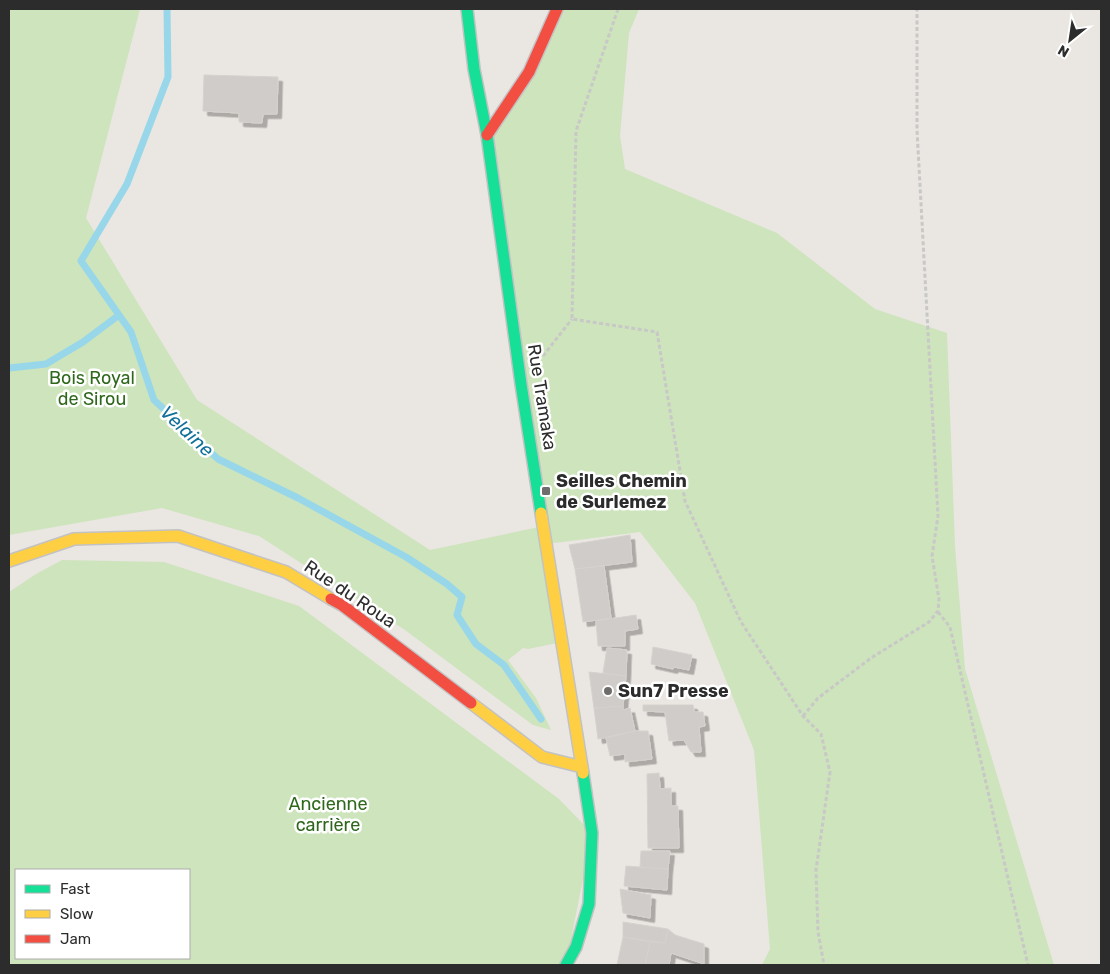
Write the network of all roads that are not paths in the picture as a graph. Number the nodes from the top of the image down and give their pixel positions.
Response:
1 (467, 9) edge
2 (557, 9) edge
3 (487, 135) junction
4 (9, 562) edge
5 (582, 768) junction
6 (566, 965) edge

1 - 3 main road, Rue Tramaka
2 - 3 main road
3 - 5 main road, Rue Tramaka
4 - 5 main road, Rue du Roua
5 - 6 main road, Rue Tramaka

